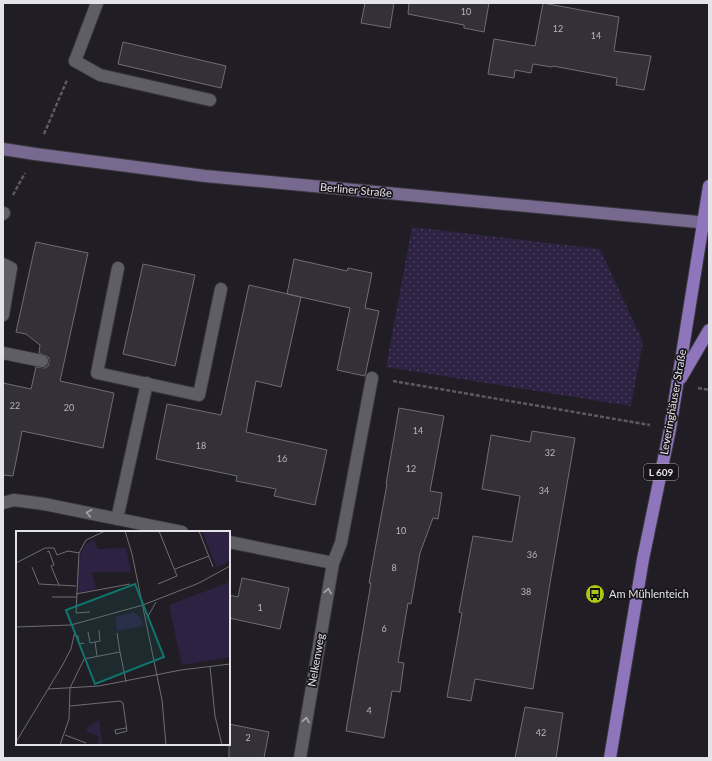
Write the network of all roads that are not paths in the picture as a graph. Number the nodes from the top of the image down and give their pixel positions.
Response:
1 (97, 3) edge
2 (210, 100) dead end
3 (3, 149) edge
4 (709, 186) edge
5 (706, 223) edge
6 (3, 264) edge
7 (118, 268) dead end
8 (221, 290) dead end
9 (3, 315) edge
10 (709, 330) edge
11 (3, 353) edge
12 (42, 361) dead end
13 (372, 378) road end
14 (147, 384) junction
15 (677, 384) junction
16 (3, 503) edge
17 (116, 519) junction
18 (177, 531) edge
19 (230, 542) edge
20 (333, 562) junction
21 (300, 758) edge
22 (610, 758) edge

1 - 2 street
3 - 5 main road, Berliner Straße
4 - 5 main road, Leveringhäuser Straße / L 609
5 - 15 main road, Leveringhäuser Straße / L 609
6 - 9 street
7 - 14 street
8 - 14 street
10 - 15 main road
11 - 12 street
13 - 20 street, Nelkenweg
14 - 17 street
15 - 22 main road, Leveringhäuser Straße / L 609
17 -> 16 street
17 - 18 street
19 - 20 street
21 -> 20 street, Nelkenweg

